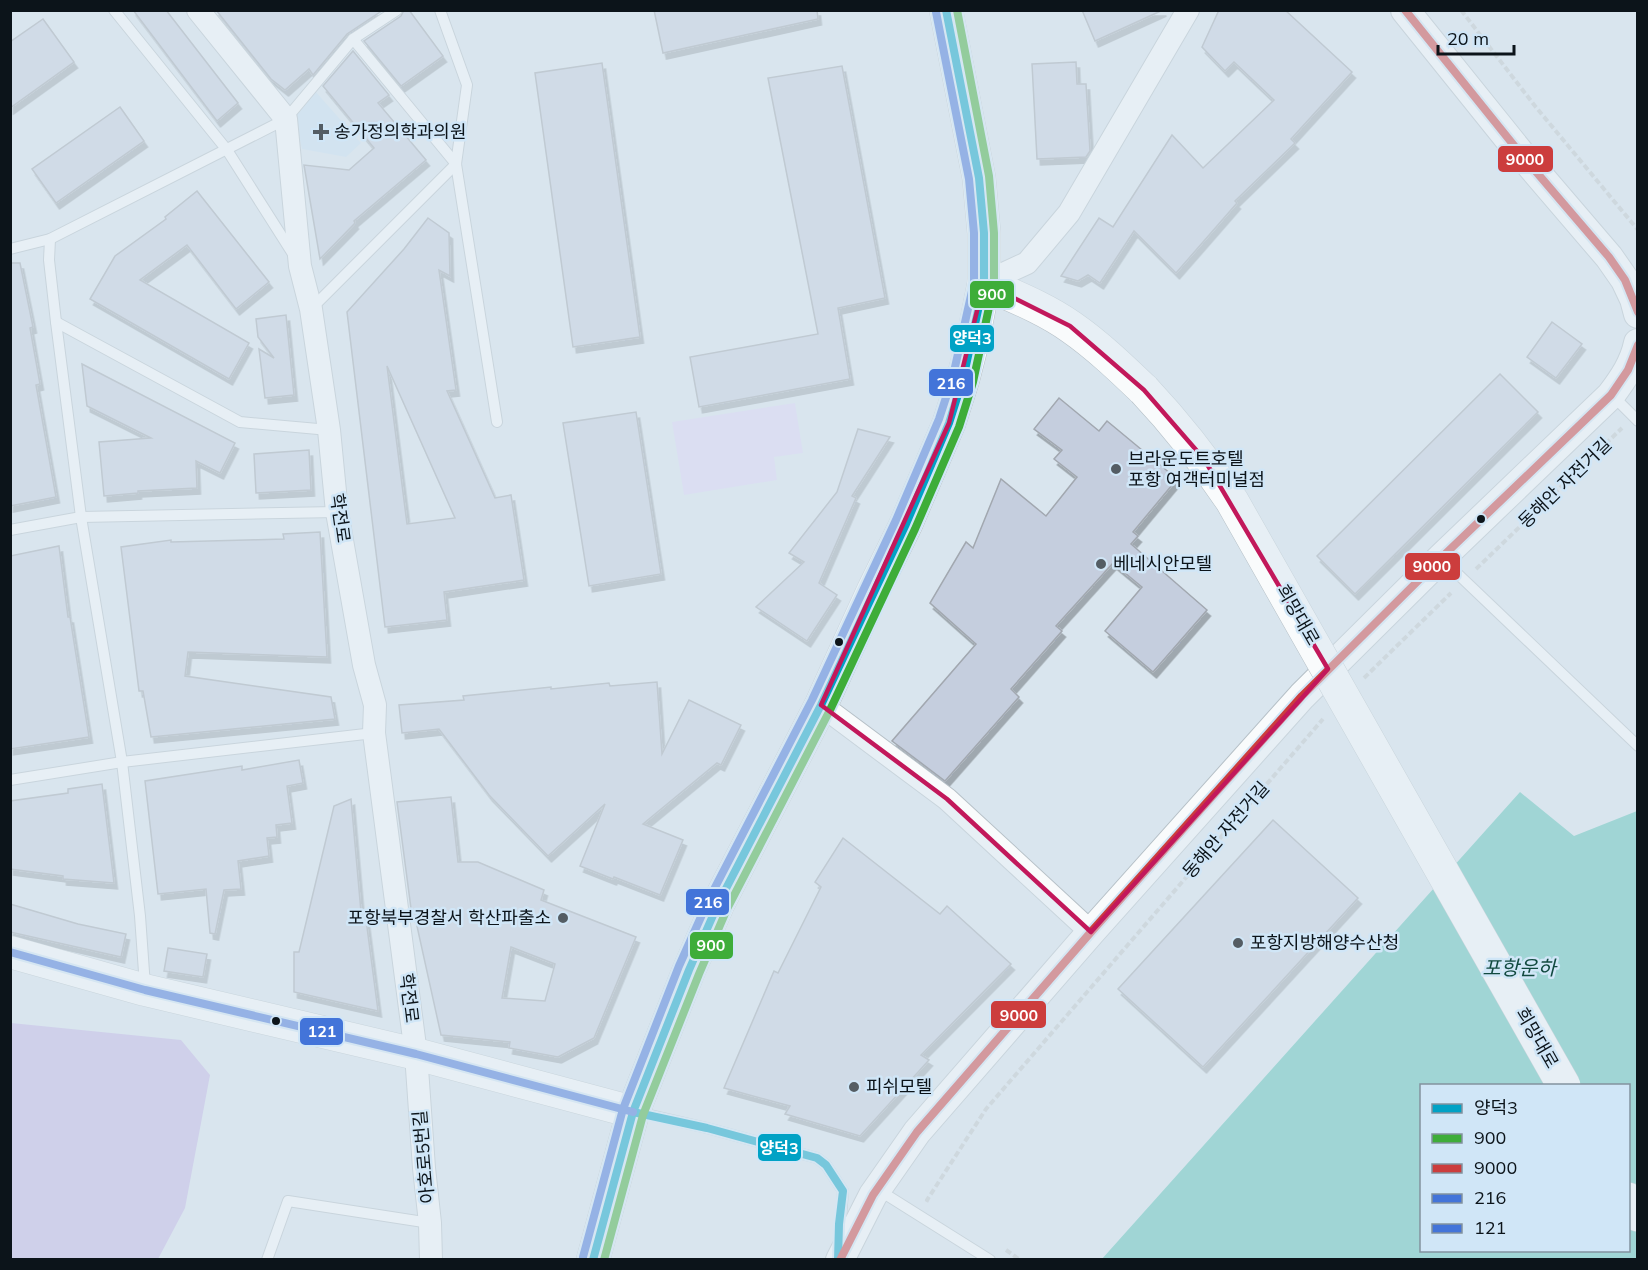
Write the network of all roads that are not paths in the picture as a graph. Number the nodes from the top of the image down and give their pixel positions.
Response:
1 (114, 10) edge
2 (198, 10) edge
3 (397, 10) edge
4 (440, 10) edge
5 (946, 10) edge
6 (1188, 10) edge
7 (1405, 10) edge
8 (353, 39) junction
9 (286, 119) junction
10 (227, 150) junction
11 (456, 164) junction
12 (50, 239) junction
13 (10, 249) edge
14 (300, 266) junction
15 (984, 283) junction
16 (311, 309) junction
17 (1638, 314) edge
18 (56, 322) junction
19 (1638, 343) edge
20 (1620, 390) junction
21 (1636, 419) edge
22 (497, 422) dead end
23 (329, 430) junction
24 (338, 512) junction
25 (81, 517) junction
26 (10, 530) edge
27 (1441, 558) junction
28 (821, 705) junction
29 (374, 733) junction
30 (1638, 746) edge
31 (122, 762) junction
32 (10, 780) edge
33 (1090, 932) junction
34 (10, 952) edge
35 (145, 990) junction
36 (416, 1054) junction
37 (1563, 1084) edge
38 (633, 1112) junction
39 (877, 1189) junction
40 (1630, 1201) edge
41 (1638, 1215) edge
42 (430, 1223) junction
43 (267, 1260) edge
44 (431, 1260) edge
45 (593, 1260) edge
46 (839, 1260) edge
47 (990, 1260) edge

1 - 10 lane
2 - 9 street
3 - 8 lane
4 - 11 lane
5 - 15 main road
6 - 15 street
7 - 17 street
8 - 9 lane
8 - 11 lane
9 - 10 lane
9 - 14 street, 학전로
10 - 12 lane
10 - 14 lane
11 - 16 lane
11 - 22 lane
12 - 13 lane
12 - 18 lane
14 - 16 street, 학전로
15 - 28 main road
15 - 37 main road, 희망대로, bridge
16 - 23 street, 학전로
18 - 23 lane
18 - 25 lane
19 - 20 street
20 - 21 lane
20 - 27 street
23 - 24 street, 학전로
24 - 25 lane
24 - 29 street, 학전로
25 - 26 lane
25 - 31 lane
27 - 30 lane
27 - 33 street
28 - 33 street
28 - 38 main road
29 - 31 lane
29 - 36 street, 학전로
31 - 32 lane
31 - 35 lane
33 - 39 street
34 - 35 main road
35 - 36 main road
36 - 38 main road
36 - 42 street, 아호로5번길
38 - 45 main road
38 - 46 lane
39 - 46 street
39 - 47 lane
40 - 41 main road
42 - 43 lane
42 - 44 street, 아호로5번길

